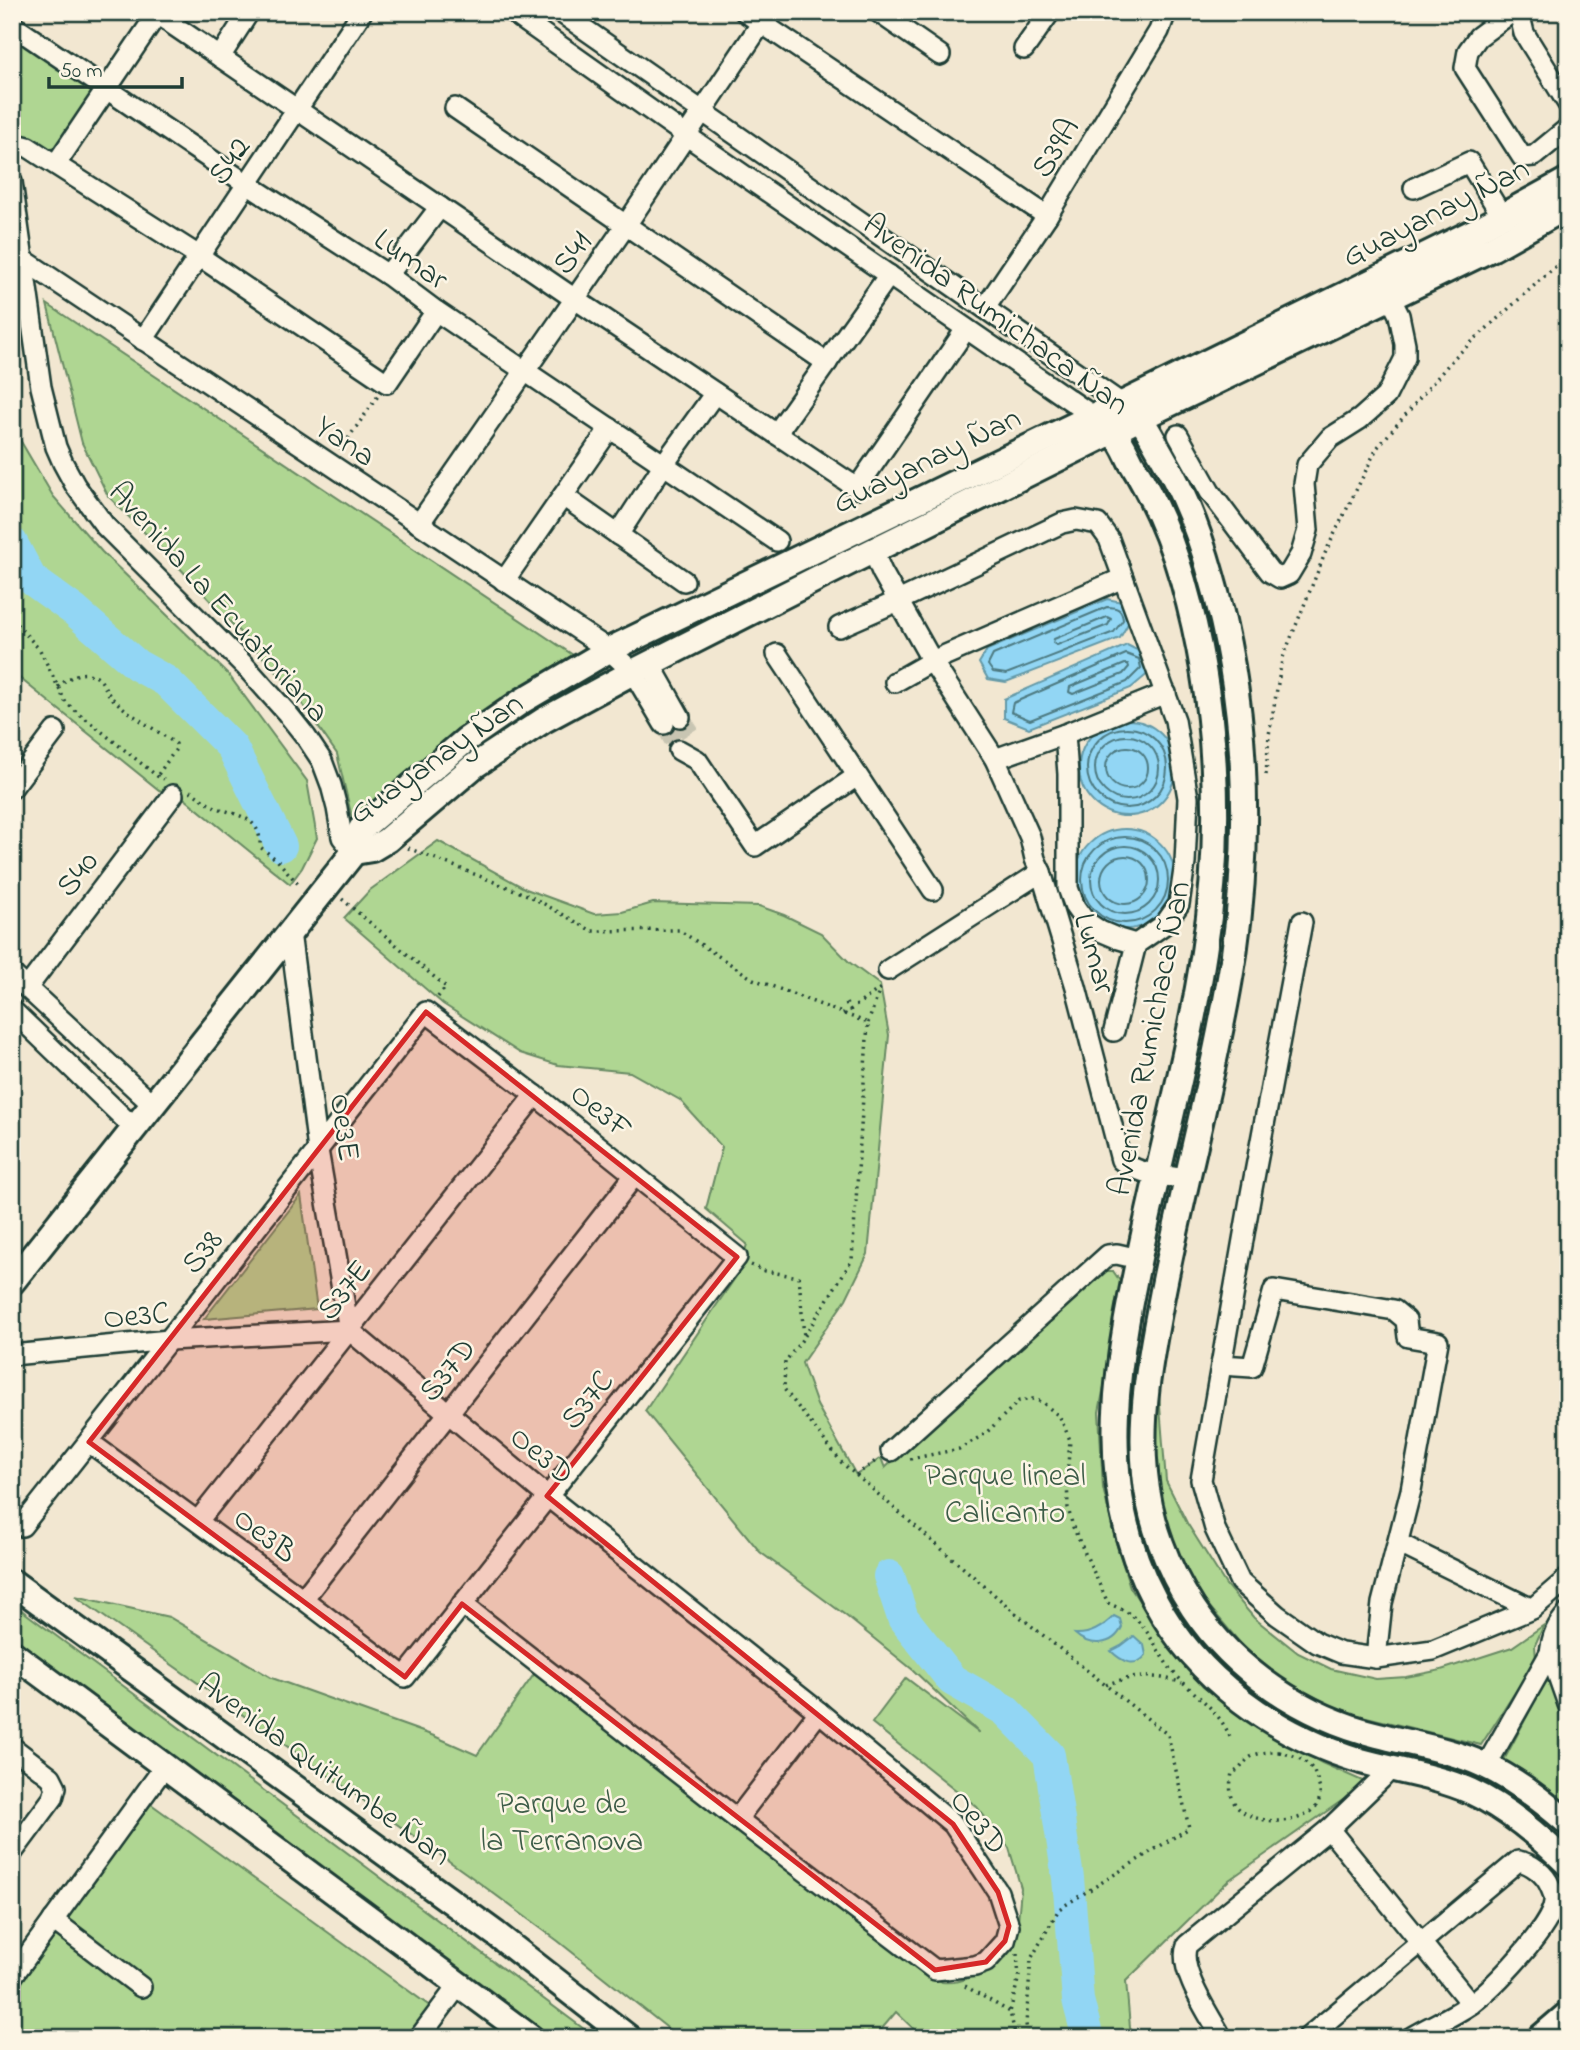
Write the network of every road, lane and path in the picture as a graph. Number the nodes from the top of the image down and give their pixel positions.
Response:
1 (249, 12) edge
2 (362, 12) edge
3 (512, 12) edge
4 (560, 12) edge
5 (745, 12) edge
6 (878, 12) edge
7 (1050, 12) edge
8 (1166, 12) edge
9 (1512, 12) edge
10 (1519, 12) edge
11 (156, 13) edge
12 (765, 18) edge
13 (12, 25) edge
14 (1024, 48) dead end
15 (940, 55) dead end
16 (220, 57) junction
17 (107, 89) junction
18 (1568, 104) edge
19 (455, 107) dead end
20 (297, 110) junction
21 (703, 112) junction
22 (1568, 128) edge
23 (687, 136) junction
24 (12, 143) edge
25 (56, 164) junction
26 (1568, 180) edge
27 (12, 182) edge
28 (247, 184) junction
29 (1414, 188) dead end
30 (440, 206) junction
31 (1568, 206) edge
32 (1047, 216) junction
33 (1502, 216) junction
34 (626, 225) junction
35 (1568, 255) edge
36 (199, 256) junction
37 (24, 260) junction
38 (388, 275) junction
39 (889, 275) junction
40 (1390, 297) junction
41 (575, 299) junction
42 (985, 308) junction
43 (436, 311) junction
44 (966, 328) junction
45 (143, 340) junction
46 (827, 363) junction
47 (525, 371) junction
48 (387, 383) junction
49 (715, 393) junction
50 (1131, 411) junction
51 (1093, 416) junction
52 (610, 428) junction
53 (1114, 432) junction
54 (776, 434) junction
55 (1178, 435) dead end
56 (664, 464) junction
57 (330, 465) junction
58 (563, 496) junction
59 (419, 524) junction
60 (618, 535) junction
61 (777, 541) dead end
62 (812, 551) junction
63 (873, 551) junction
64 (824, 575) junction
65 (1123, 578) junction
66 (504, 580) junction
67 (684, 581) dead end
68 (898, 601) junction
69 (12, 619) edge
70 (839, 627) dead end
71 (609, 650) junction
72 (777, 654) dead end
73 (932, 661) junction
74 (641, 668) junction
75 (895, 682) dead end
76 (58, 688) junction
77 (1166, 693) junction
78 (672, 721) tunnel mouth
79 (55, 731) dead end
80 (1065, 734) junction
81 (690, 750) tunnel mouth
82 (995, 759) junction
83 (158, 776) junction
84 (858, 776) junction
85 (1265, 783) dead end
86 (175, 788) junction
87 (12, 789) edge
88 (387, 840) junction
89 (354, 852) junction
90 (1038, 865) junction
91 (933, 890) dead end
92 (320, 894) junction
93 (1302, 922) dead end
94 (290, 932) junction
95 (1136, 944) junction
96 (12, 974) edge
97 (884, 979) junction
98 (27, 988) junction
99 (846, 1003) dead end
100 (12, 1010) edge
101 (849, 1010) junction
102 (426, 1012) junction
103 (843, 1014) junction
104 (868, 1023) junction
105 (1114, 1031) dead end
106 (536, 1095) junction
107 (153, 1105) junction
108 (135, 1129) junction
109 (318, 1150) junction
110 (1157, 1174) junction
111 (635, 1175) junction
112 (1186, 1179) junction
113 (737, 1258) junction
114 (1139, 1259) junction
115 (12, 1282) edge
116 (349, 1330) junction
117 (804, 1338) junction
118 (169, 1340) junction
119 (12, 1355) edge
120 (1221, 1365) junction
121 (448, 1415) junction
122 (89, 1442) junction
123 (891, 1451) junction
124 (856, 1475) junction
125 (547, 1496) junction
126 (198, 1521) junction
127 (22, 1526) dead end
128 (1398, 1543) junction
129 (1568, 1578) edge
130 (12, 1582) edge
131 (303, 1599) junction
132 (462, 1604) junction
133 (1532, 1609) junction
134 (1568, 1614) edge
135 (12, 1653) edge
136 (1550, 1653) junction
137 (1236, 1657) junction
138 (1376, 1658) junction
139 (405, 1677) joint
140 (1216, 1678) junction
141 (1106, 1685) junction
142 (1187, 1685) junction
143 (1568, 1704) edge
144 (819, 1712) junction
145 (1231, 1739) dead end
146 (12, 1747) edge
147 (165, 1766) junction
148 (1486, 1766) junction
149 (1391, 1768) junction
150 (1232, 1773) joint
151 (737, 1819) junction
152 (1568, 1824) edge
153 (1329, 1829) junction
154 (12, 1853) edge
155 (1568, 1864) edge
156 (53, 1920) junction
157 (1009, 1926) junction
158 (1422, 1943) junction
159 (935, 1970) junction
160 (12, 1977) edge
161 (460, 1983) junction
162 (141, 1987) dead end
163 (1471, 2004) junction
164 (1010, 2012) junction
165 (1568, 2014) edge
166 (419, 2038) edge
167 (531, 2038) edge
168 (629, 2038) edge
169 (1016, 2038) edge
170 (1028, 2038) edge
171 (1222, 2038) edge
172 (1307, 2038) edge
173 (1410, 2038) edge
174 (1540, 2038) edge

1 - 16 street
2 - 20 street, S42
3 - 23 street, Avenida Rumichaca Ñan
4 - 21 street, Avenida Rumichaca Ñan
5 - 12 street
6 - 15 street
7 - 14 street
8 - 32 street, S39A
9 - 22 street
10 - 18 street
11 - 16 street
11 - 17 street
12 - 21 street, S41
12 - 32 street
13 - 17 street, Lumar
16 - 20 street
17 - 25 street
17 - 28 street, Lumar
19 - 34 street
20 - 28 street, S42
20 - 30 street
21 - 23 street, S41
21 - 42 street, Avenida Rumichaca Ñan
23 - 34 street, S41
23 - 39 street, Avenida Rumichaca Ñan
24 - 25 street
25 - 36 street
26 - 33 main road, Guayanay Ñan
27 - 37 street, Avenida La Ecuatoriana
28 - 36 street, S42
28 - 38 street, Lumar
29 - 33 street
30 - 38 street
30 - 41 street
31 - 40 main road, Guayanay Ñan
32 - 42 street, S39A
33 - 50 main road, Guayanay Ñan
34 - 41 street, S41
34 - 46 street
35 - 85 path
36 - 45 street, S42
36 - 48 street
37 - 45 street, Yana
37 - 89 street, Avenida La Ecuatoriana
38 - 43 street, Lumar
39 - 44 street, Avenida Rumichaca Ñan
39 - 46 street
40 - 50 main road, Guayanay Ñan
40 - 55 street
41 - 47 street, S41
41 - 49 street
42 - 50 street, Avenida Rumichaca Ñan
43 - 47 street, Lumar
43 - 48 street
44 - 51 street, Avenida Rumichaca Ñan
44 - 54 street
45 - 57 street, Yana
46 - 54 street
47 - 52 street, Lumar
47 - 59 street, S41
48 - 57 path
49 - 54 street
49 - 56 street
50 - 51 main road, Guayanay Ñan
50 - 53 main road, Guayanay Ñan
50 - 112 main road, Avenida Rumichaca Ñan
51 - 53 main road, Avenida Rumichaca Ñan
51 - 62 main road, Guayanay Ñan
52 - 56 street, Lumar
52 - 58 street
53 - 63 main road, Guayanay Ñan
53 - 110 main road, Avenida Rumichaca Ñan
56 - 60 street
56 - 61 street, Lumar
57 - 59 street, Yana
58 - 60 street
58 - 66 street
59 - 66 street, Yana
60 - 67 street
62 - 64 main road
62 - 71 main road, Guayanay Ñan
63 - 64 main road, Guayanay Ñan
63 - 68 street
64 - 74 main road, Guayanay Ñan
65 - 68 street
65 - 73 street
65 - 77 street
66 - 71 street, Yana
68 - 70 street
68 - 73 street
69 - 76 path
71 - 74 street, Yana
71 - 89 main road, Guayanay Ñan
72 - 84 street
73 - 75 street
73 - 82 street
74 - 78 street, Yana
74 - 88 main road, Guayanay Ñan
76 - 83 path
76 - 83 path
77 - 80 street
77 - 95 street
79 - 87 street
80 - 82 street
80 - 95 street
81 - 84 street
82 - 90 street
83 - 86 path
84 - 91 street
86 - 92 path
86 - 98 street, S40
88 - 89 main road, Guayanay Ñan
88 - 103 path
89 - 92 main road, Guayanay Ñan
90 - 97 street
90 - 110 street, Lumar
92 - 94 main road, Guayanay Ñan
92 - 102 path
93 - 120 street
94 - 107 main road, Guayanay Ñan
94 - 109 street, Oe3E
95 - 105 street
96 - 98 street
97 - 101 path
97 - 104 path
98 - 107 street
99 - 101 path
100 - 108 street
101 - 103 path
102 - 106 street, Oe3F
102 - 109 street, S38
103 - 104 path
104 - 117 path
106 - 111 street, Oe3F
106 - 116 street, S37E
107 - 108 main road, Guayanay Ñan
108 - 115 main road, Guayanay Ñan
109 - 116 street, Oe3E
109 - 118 street, S38
110 - 112 street, Lumar
110 - 114 main road, Avenida Rumichaca Ñan
111 - 113 street, Oe3F
111 - 121 street, S37D
112 - 137 main road, Avenida Rumichaca Ñan
113 - 117 path
113 - 125 street, S37C
114 - 123 street
114 - 140 main road, Avenida Rumichaca Ñan
116 - 118 street, Oe3C
116 - 121 street, Oe3D
116 - 126 street, S37E
117 - 124 path
118 - 119 street, Oe3C
118 - 122 street, S38
120 - 128 street
120 - 138 street
121 - 125 street, Oe3D
121 - 131 street, S37D
122 - 126 street, Oe3B
122 - 127 street, S38
123 - 124 path
123 - 142 path
124 - 141 path
125 - 132 street, S37C
125 - 144 street, Oe3D
126 - 131 street, Oe3B
128 - 133 street
128 - 138 street
129 - 133 street
130 - 168 main road, Avenida Quitumbe Ñan
131 - 139 street, Oe3B
132 - 139 street, S37C
132 - 151 street
133 - 138 street
134 - 136 street
135 - 147 main road
136 - 143 street
136 - 148 street
137 - 140 main road
137 - 148 main road, Avenida Rumichaca Ñan
140 - 149 main road, Avenida Rumichaca Ñan
141 - 142 path
141 - 170 path
142 - 145 path
144 - 151 street
144 - 157 street, Oe3D
146 - 154 street
147 - 156 street
147 - 161 main road
148 - 152 main road, Avenida Rumichaca Ñan
149 - 153 street
149 - 155 main road, Avenida Rumichaca Ñan
150 - 150 path
151 - 159 street
153 - 158 street
153 - 171 street
156 - 160 street
156 - 162 street
157 - 159 street
157 - 164 path
158 - 163 street
158 - 163 street
158 - 172 street
159 - 164 path
161 - 166 street
161 - 167 main road
163 - 173 street
164 - 169 path
165 - 174 main road

